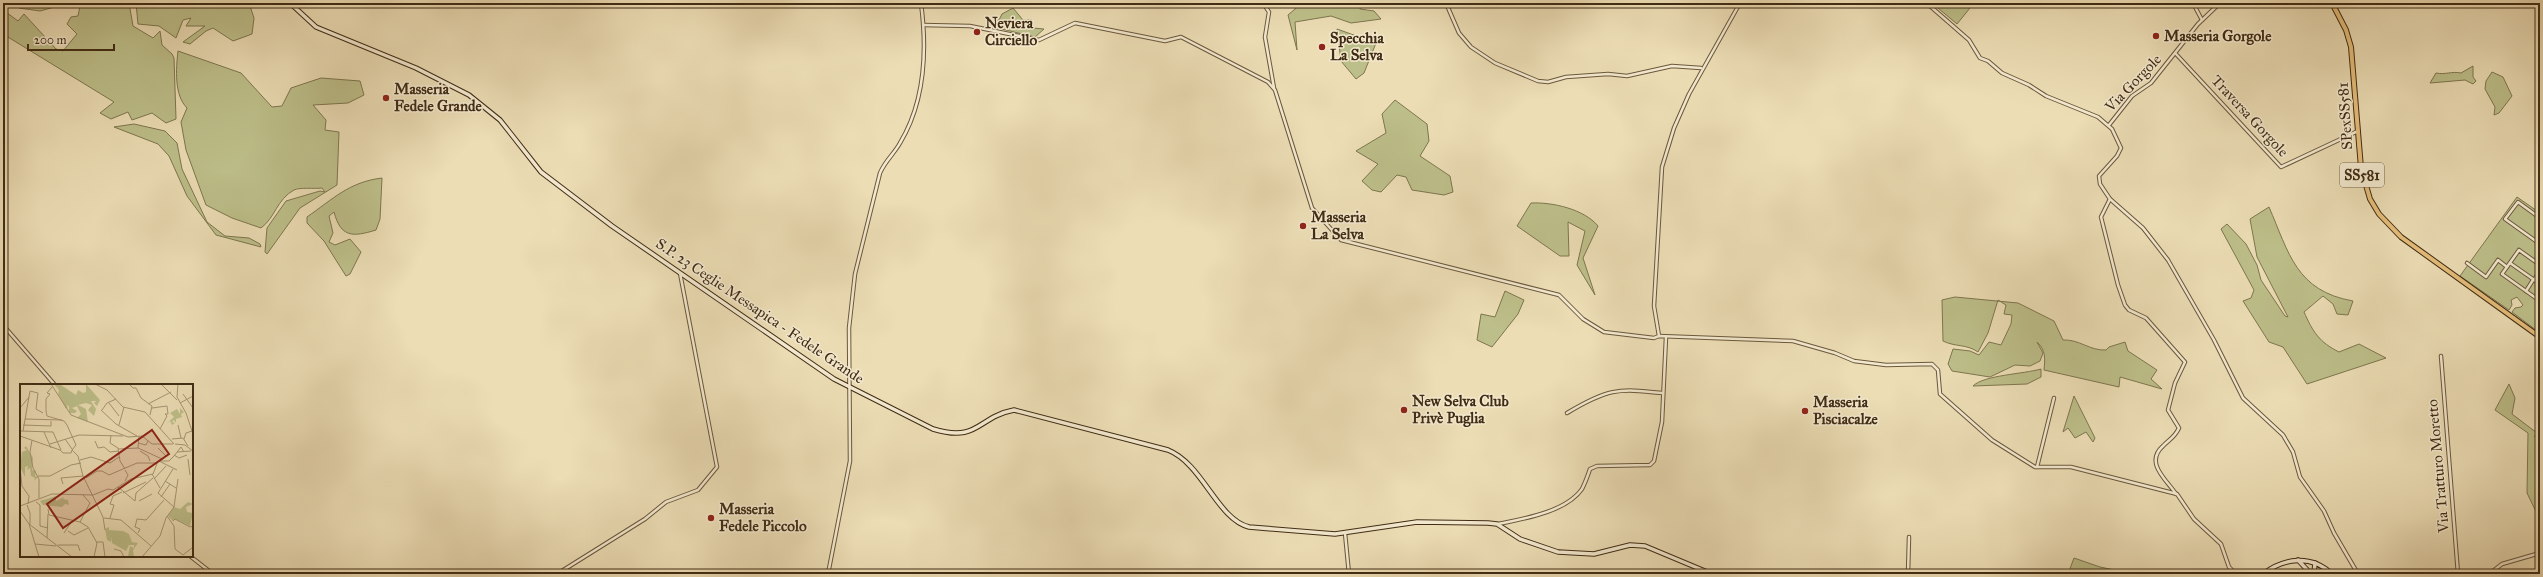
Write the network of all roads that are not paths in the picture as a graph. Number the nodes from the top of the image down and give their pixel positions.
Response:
1 (290, 3) edge
2 (920, 3) edge
3 (1263, 3) edge
4 (1446, 3) edge
5 (1740, 3) edge
6 (1923, 3) edge
7 (2193, 3) edge
8 (2220, 3) edge
9 (2332, 3) edge
10 (2202, 20) junction
11 (923, 25) junction
12 (2176, 54) junction
13 (1702, 68) junction
14 (1274, 88) junction
15 (2108, 125) junction
16 (2358, 131) junction
17 (2110, 198) junction
18 (2540, 218) edge
19 (2540, 244) edge
20 (2467, 263) dead end
21 (2510, 263) junction
22 (2540, 265) edge
23 (2507, 267) junction
24 (2540, 271) edge
25 (680, 273) junction
26 (2534, 280) junction
27 (2540, 284) edge
28 (2526, 291) junction
29 (2540, 301) edge
30 (3, 325) edge
31 (1659, 336) junction
32 (1666, 337) junction
33 (2540, 337) edge
34 (2441, 356) dead end
35 (55, 384) edge
36 (848, 388) junction
37 (1662, 393) junction
38 (2054, 398) dead end
39 (1567, 412) dead end
40 (2038, 467) junction
41 (2177, 494) junction
42 (1497, 524) junction
43 (1345, 533) junction
44 (1909, 537) dead end
45 (2540, 553) edge
46 (191, 557) edge
47 (2298, 560) junction
48 (2315, 563) junction
49 (2323, 567) junction
50 (2309, 570) junction
51 (213, 574) edge
52 (557, 574) edge
53 (828, 574) edge
54 (1349, 574) edge
55 (1712, 574) edge
56 (1908, 574) edge
57 (2236, 574) edge
58 (2263, 574) edge
59 (2311, 574) edge
60 (2314, 574) edge
61 (2332, 574) edge
62 (2358, 574) edge
63 (2458, 574) edge
64 (2489, 574) edge

1 - 25 street, S.P. 23 Ceglie Messapica - Fedele Grande
2 - 11 street
3 - 14 street
4 - 13 street
5 - 13 street
6 - 15 street
7 - 10 street
8 - 10 street, Via Gorgole
9 - 16 main road, SPexSS581 / SS581
10 - 12 street, Via Gorgole
11 - 14 street
11 - 36 street
12 - 15 street, Via Gorgole
12 - 16 street, Traversa Gorgole
13 - 31 street
14 - 31 street
15 - 17 street
16 - 33 main road, SPexSS581 / SS581
17 - 41 street
17 - 62 street
18 - 19 street
20 - 23 street
21 - 22 street
21 - 23 street
21 - 26 street
23 - 28 street
24 - 26 street
25 - 36 street, S.P. 23 Ceglie Messapica - Fedele Grande
25 - 52 street
26 - 27 street
26 - 28 street
28 - 29 street
30 - 35 street
31 - 32 street
32 - 37 street
32 - 40 street
34 - 63 street, Via Tratturo Moretto
36 - 43 street, S.P. 23 Ceglie Messapica - Fedele Grande
36 - 53 street
37 - 39 street
37 - 42 street
38 - 40 street
40 - 41 street
41 - 57 street
42 - 43 street, S.P. 23 Ceglie Messapica - Fedele Grande
42 - 55 street
43 - 54 street
44 - 56 street
45 - 64 street
46 - 51 street
47 - 48 street
47 - 50 street
47 - 58 street
48 - 49 street
48 - 50 street
48 - 60 street
49 - 60 street
49 - 61 street
50 - 59 street

